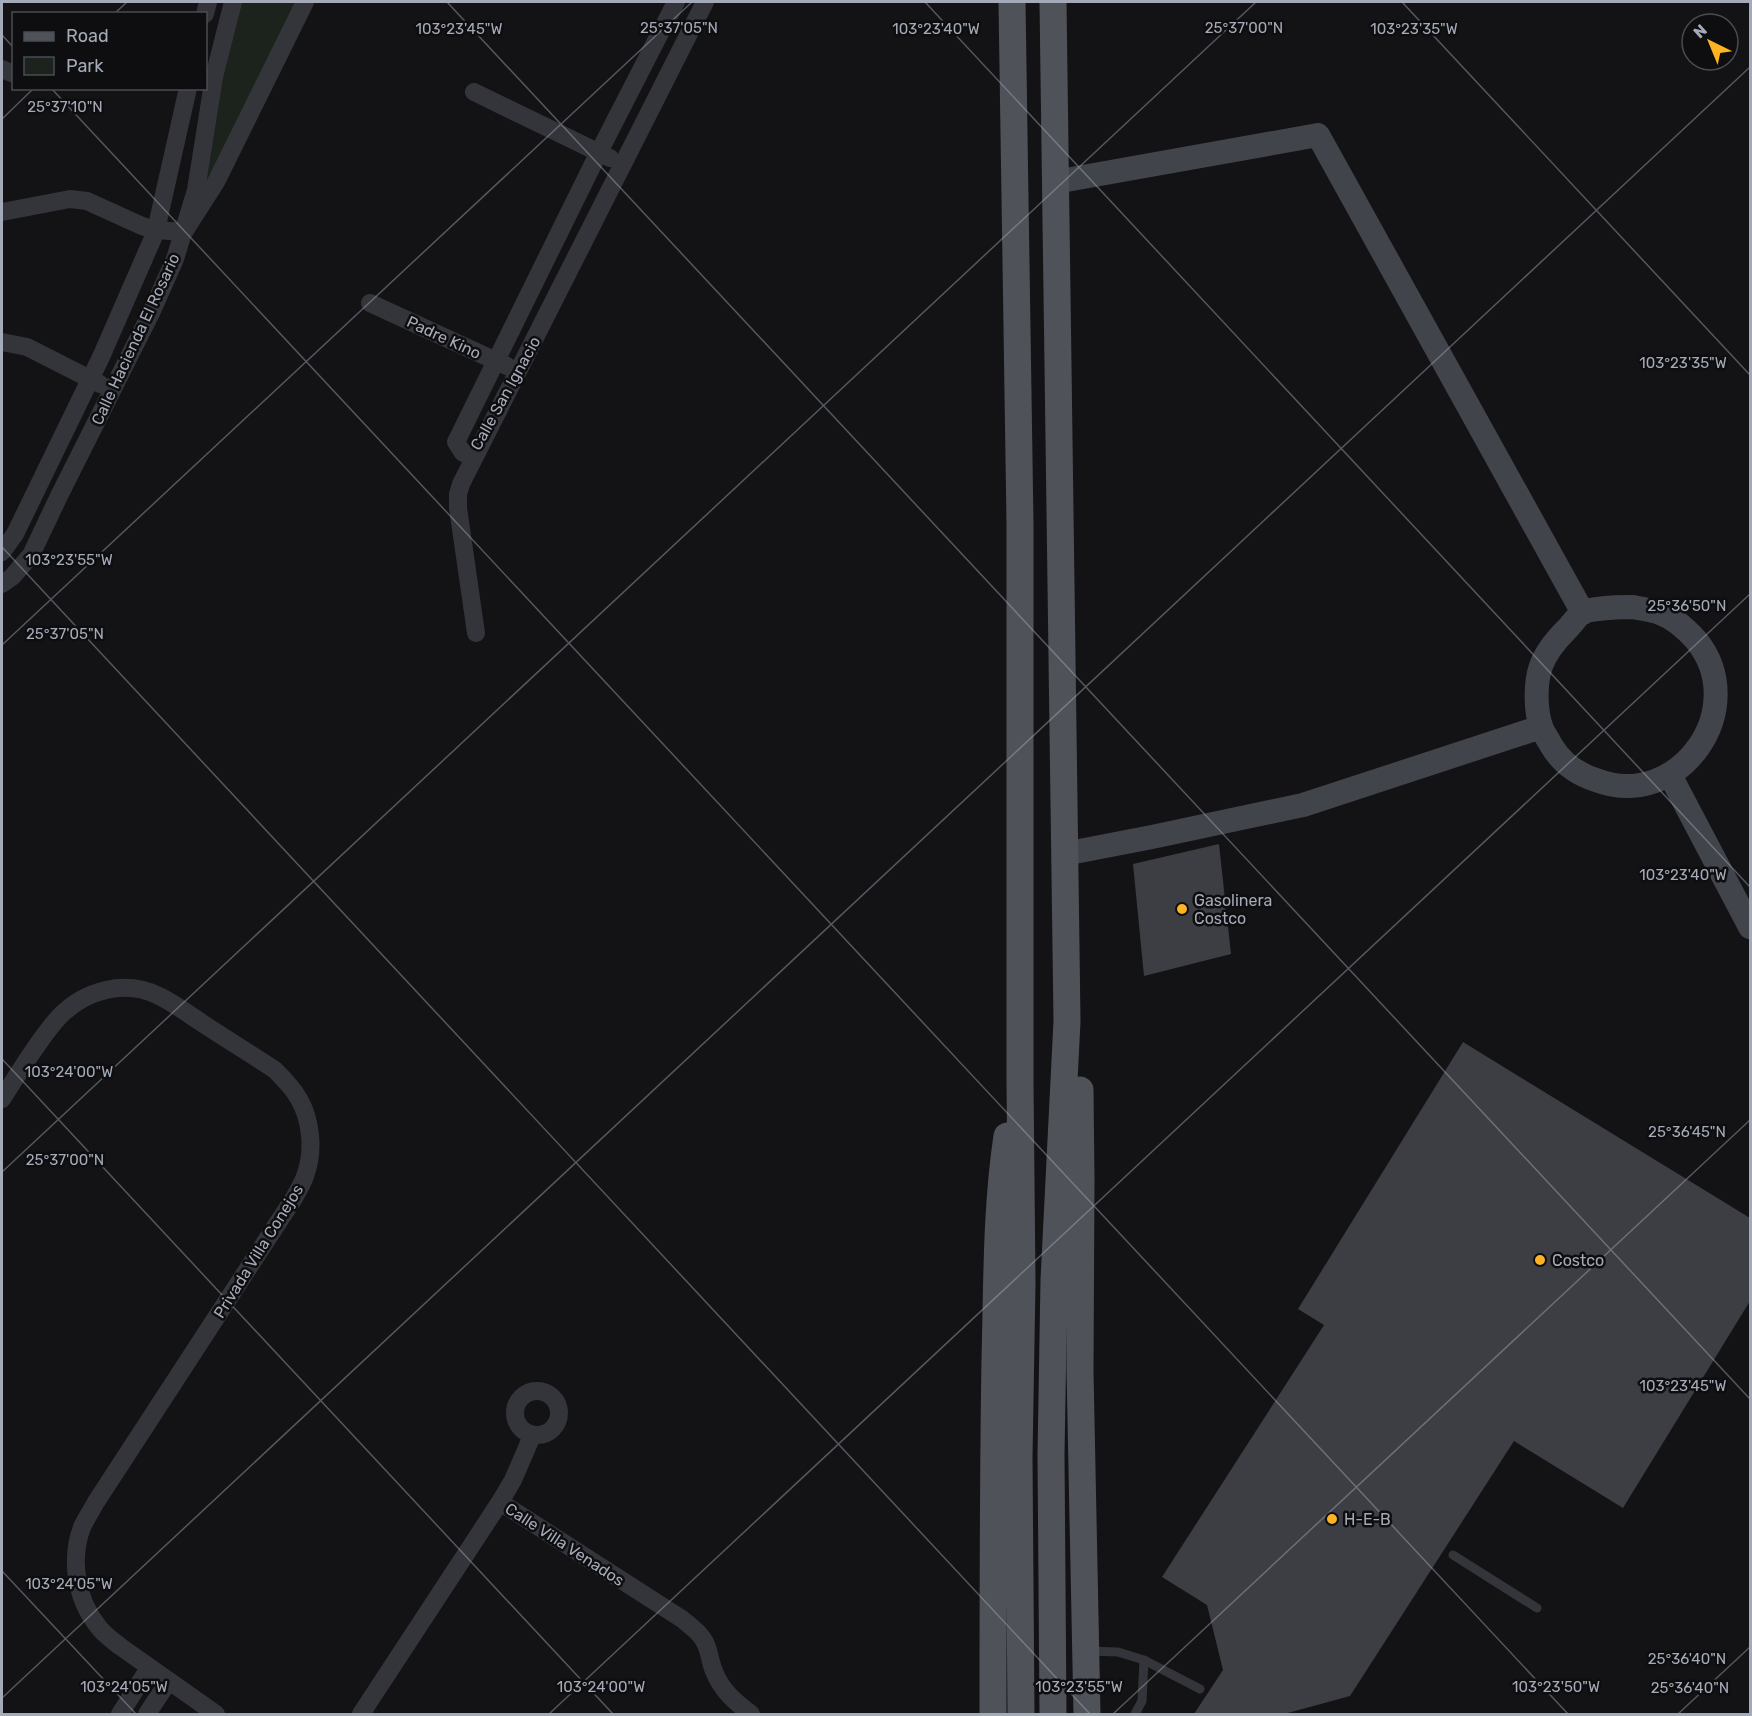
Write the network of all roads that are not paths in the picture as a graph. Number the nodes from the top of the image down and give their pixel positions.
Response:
1 (233, 2) edge
2 (305, 2) edge
3 (676, 2) edge
4 (705, 2) edge
5 (1012, 2) edge
6 (1053, 2) edge
7 (210, 75) edge
8 (188, 90) edge
9 (474, 92) dead end
10 (599, 152) junction
11 (622, 164) junction
12 (1055, 182) junction
13 (2, 212) edge
14 (156, 230) junction
15 (184, 232) junction
16 (370, 303) dead end
17 (2, 342) edge
18 (497, 361) junction
19 (518, 371) junction
20 (90, 379) junction
21 (112, 389) junction
22 (475, 455) junction
23 (25, 512) junction
24 (47, 522) junction
25 (2, 552) edge
26 (2, 584) edge
27 (1583, 613) junction
28 (477, 633) dead end
29 (1541, 727) junction
30 (1670, 775) junction
31 (1064, 854) junction
32 (1750, 927) edge
33 (1067, 1021) junction
34 (1020, 1082) junction
35 (2, 1100) edge
36 (532, 1436) dead end
37 (500, 1502) junction
38 (1453, 1555) dead end
39 (1537, 1608) dead end
40 (1085, 1651) junction
41 (1144, 1659) junction
42 (149, 1668) junction
43 (168, 1682) junction
44 (1200, 1689) dead end
45 (120, 1714) edge
46 (147, 1714) edge
47 (216, 1714) edge
48 (361, 1714) edge
49 (751, 1714) edge
50 (993, 1714) edge
51 (1020, 1714) edge
52 (1053, 1714) edge
53 (1087, 1714) edge
54 (1135, 1714) edge

1 - 7 street, Calle Hacienda El Rosario
2 - 15 street
3 - 10 street, Calle San Ignacio
4 - 11 street, Calle San Ignacio
5 - 34 main road
6 - 12 main road
7 - 15 street, Calle Hacienda El Rosario
8 - 14 street, Calle Hacienda El Rosario
9 - 10 street
10 - 11 street
10 - 18 street, Calle San Ignacio
11 - 19 street, Calle San Ignacio
12 - 27 street
12 - 31 main road
13 - 14 street
14 - 15 street
14 - 20 street, Calle Hacienda El Rosario
15 - 21 street, Calle Hacienda El Rosario
16 - 18 street, Padre Kino
17 - 20 street
18 - 19 street, Padre Kino
18 - 22 street, Calle San Ignacio
19 - 22 street, Calle San Ignacio
20 - 21 street
20 - 23 street, Calle Hacienda El Rosario
21 - 24 street, Calle Hacienda El Rosario
22 - 28 street
23 - 24 street
23 - 25 street, Calle Hacienda El Rosario
24 - 26 street, Calle Hacienda El Rosario
27 - 29 street
27 - 30 street
29 - 30 street
29 - 31 street
30 - 32 street
31 - 33 main road
33 - 40 main road
33 - 52 main road
34 - 50 main road
34 - 51 main road
35 - 42 street, Privada Villa Conejos
36 - 37 street
37 - 48 street, Calle Villa Venados
37 - 49 street, Calle Villa Venados
38 - 39 lane
40 - 41 lane
40 - 53 main road
41 - 44 lane
41 - 54 lane
42 - 43 street
42 - 45 street
43 - 46 street
43 - 47 street

